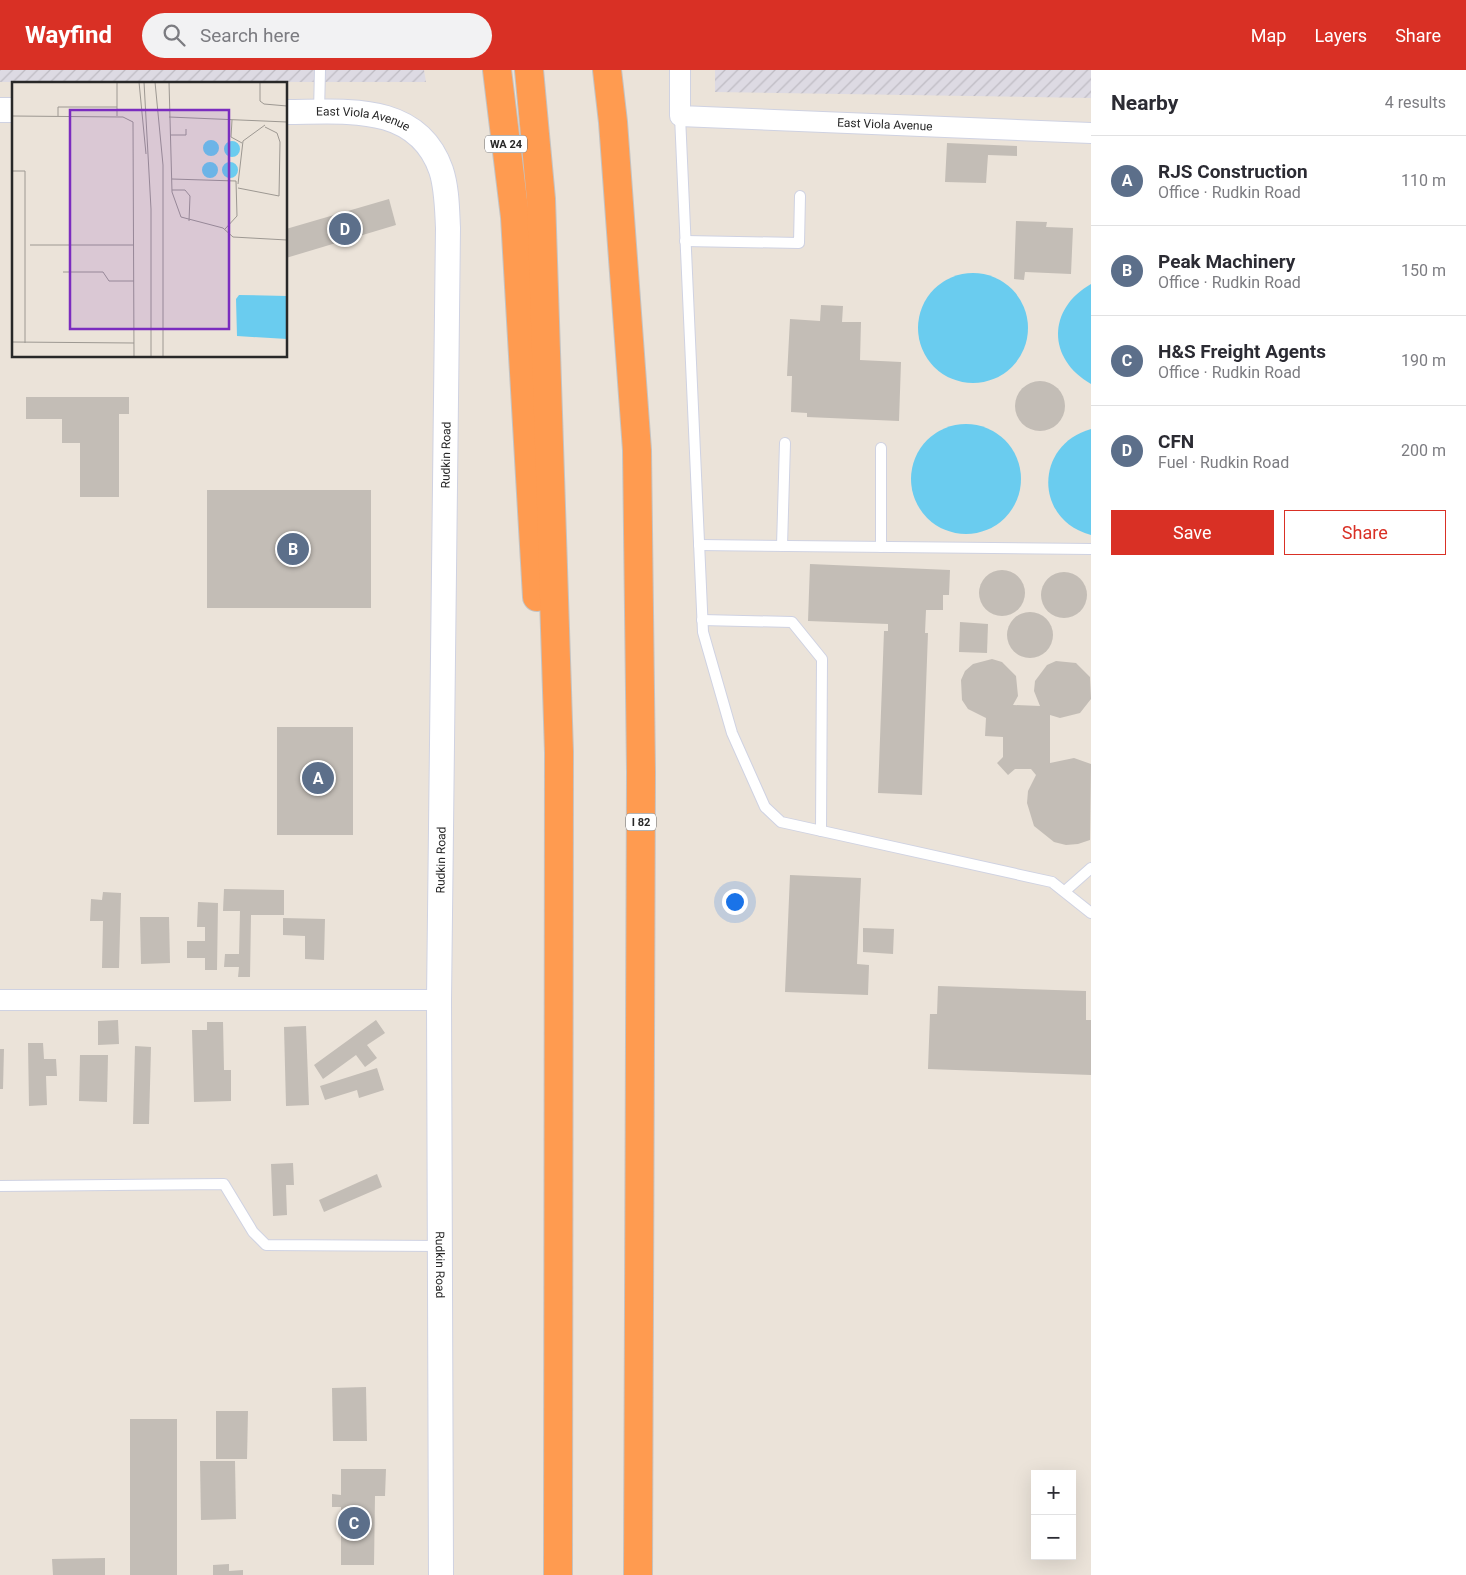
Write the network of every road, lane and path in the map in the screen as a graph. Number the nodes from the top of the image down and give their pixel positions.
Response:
1 (320, 70) edge
2 (497, 70) edge
3 (529, 70) edge
4 (607, 70) edge
5 (612, 70) edge
6 (680, 70) edge
7 (288, 112) edge
8 (319, 112) junction
9 (680, 116) junction
10 (613, 122) junction
11 (1091, 133) edge
12 (431, 148) joint
13 (800, 196) dead end
14 (686, 241) junction
15 (785, 443) dead end
16 (881, 448) dead end
17 (699, 545) junction
18 (782, 546) junction
19 (881, 547) junction
20 (1091, 549) edge
21 (702, 620) junction
22 (559, 752) junction
23 (821, 831) junction
24 (1091, 868) edge
25 (1065, 891) junction
26 (1091, 913) edge
27 (0, 1000) edge
28 (440, 1000) junction
29 (0, 1186) edge
30 (440, 1246) junction
31 (440, 1575) edge
32 (558, 1575) edge
33 (638, 1575) edge

1 - 8 lane
2 - 22 highway, WA 24
3 - 22 highway
4 - 10 highway, I 82
5 - 10 highway
6 - 9 street
7 - 8 street, East Viola Avenue
8 - 12 street, East Viola Avenue
9 - 11 street, East Viola Avenue
9 - 14 lane
10 - 33 highway, I 82
12 - 28 street, Rudkin Road
13 - 14 lane
14 - 17 lane
15 - 18 lane
16 - 19 lane
17 - 18 lane
17 - 21 lane
18 - 19 lane
19 - 20 lane
21 - 23 lane
21 - 23 lane
22 - 32 highway
23 - 25 lane
24 - 25 lane
25 - 26 lane
27 - 28 street
28 - 30 street, Rudkin Road
29 - 30 lane
30 - 31 street, Rudkin Road

